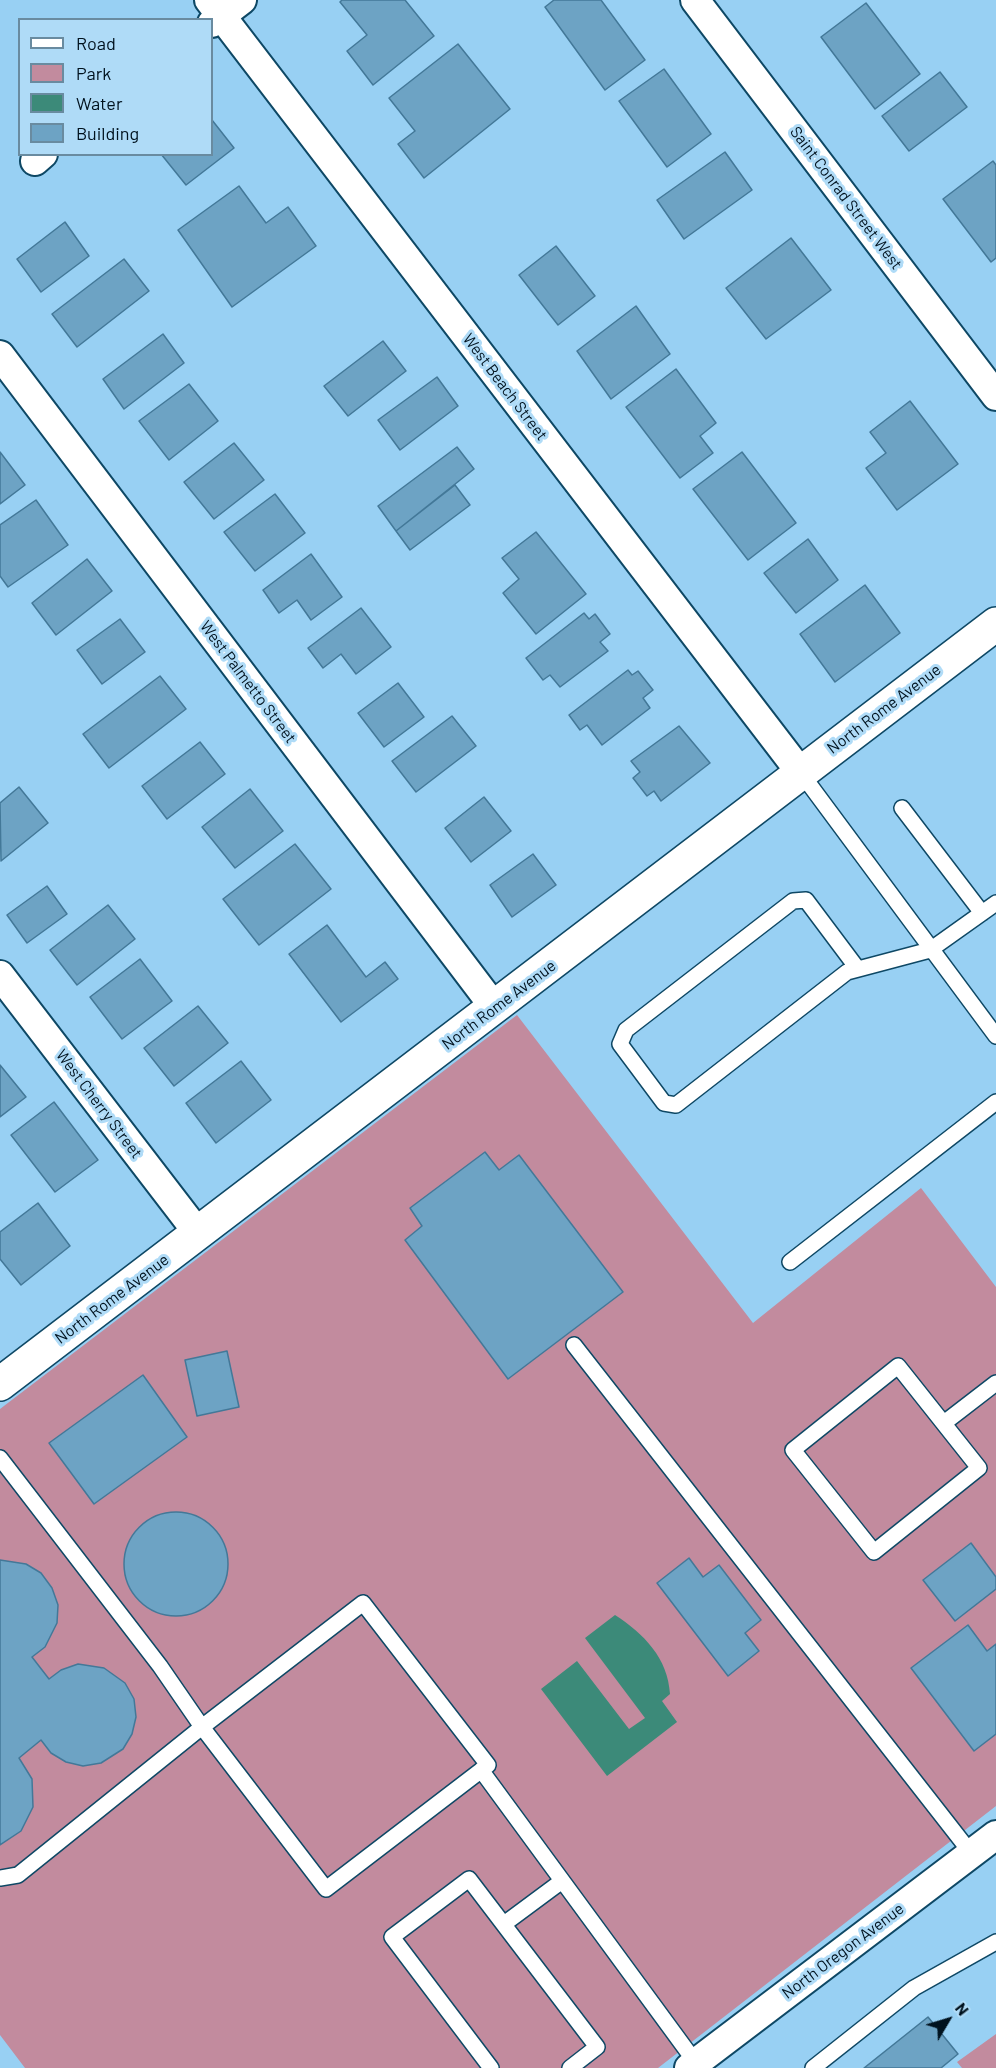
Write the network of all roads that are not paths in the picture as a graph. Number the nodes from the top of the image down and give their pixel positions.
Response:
1 (695, 0) edge
2 (221, 10) edge
3 (0, 355) edge
4 (996, 396) edge
5 (996, 624) edge
6 (801, 773) junction
7 (902, 808) dead end
8 (996, 903) edge
9 (982, 913) junction
10 (930, 950) junction
11 (857, 968) junction
12 (0, 975) edge
13 (495, 1008) junction
14 (995, 1033) edge
15 (996, 1102) edge
16 (198, 1233) junction
17 (790, 1262) dead end
18 (574, 1345) dead end
19 (996, 1383) edge
20 (0, 1384) edge
21 (944, 1423) junction
22 (0, 1458) edge
23 (202, 1727) junction
24 (481, 1770) junction
25 (996, 1835) edge
26 (971, 1853) junction
27 (0, 1878) edge
28 (562, 1881) junction
29 (504, 1924) junction
30 (996, 1942) edge
31 (692, 2066) edge
32 (491, 2068) edge
33 (570, 2068) edge
34 (813, 2068) edge

1 - 4 street, Saint Conrad Street West
2 - 6 street, West Beach Street
3 - 13 street, West Palmetto Street
5 - 6 street, North Rome Avenue
6 - 10 lane
6 - 13 street, North Rome Avenue
7 - 9 lane
8 - 9 lane
9 - 10 lane
10 - 11 lane
10 - 14 lane
11 - 11 lane
12 - 16 street, West Cherry Street
13 - 16 street, North Rome Avenue
15 - 17 lane
16 - 20 street, North Rome Avenue
18 - 26 lane
19 - 21 lane
21 - 21 lane
22 - 23 lane
23 - 24 lane
23 - 24 lane
23 - 27 lane
24 - 28 lane
25 - 26 street, North Oregon Avenue
26 - 31 street, North Oregon Avenue
28 - 29 lane
28 - 31 lane
29 - 32 lane
29 - 33 lane
30 - 34 lane

